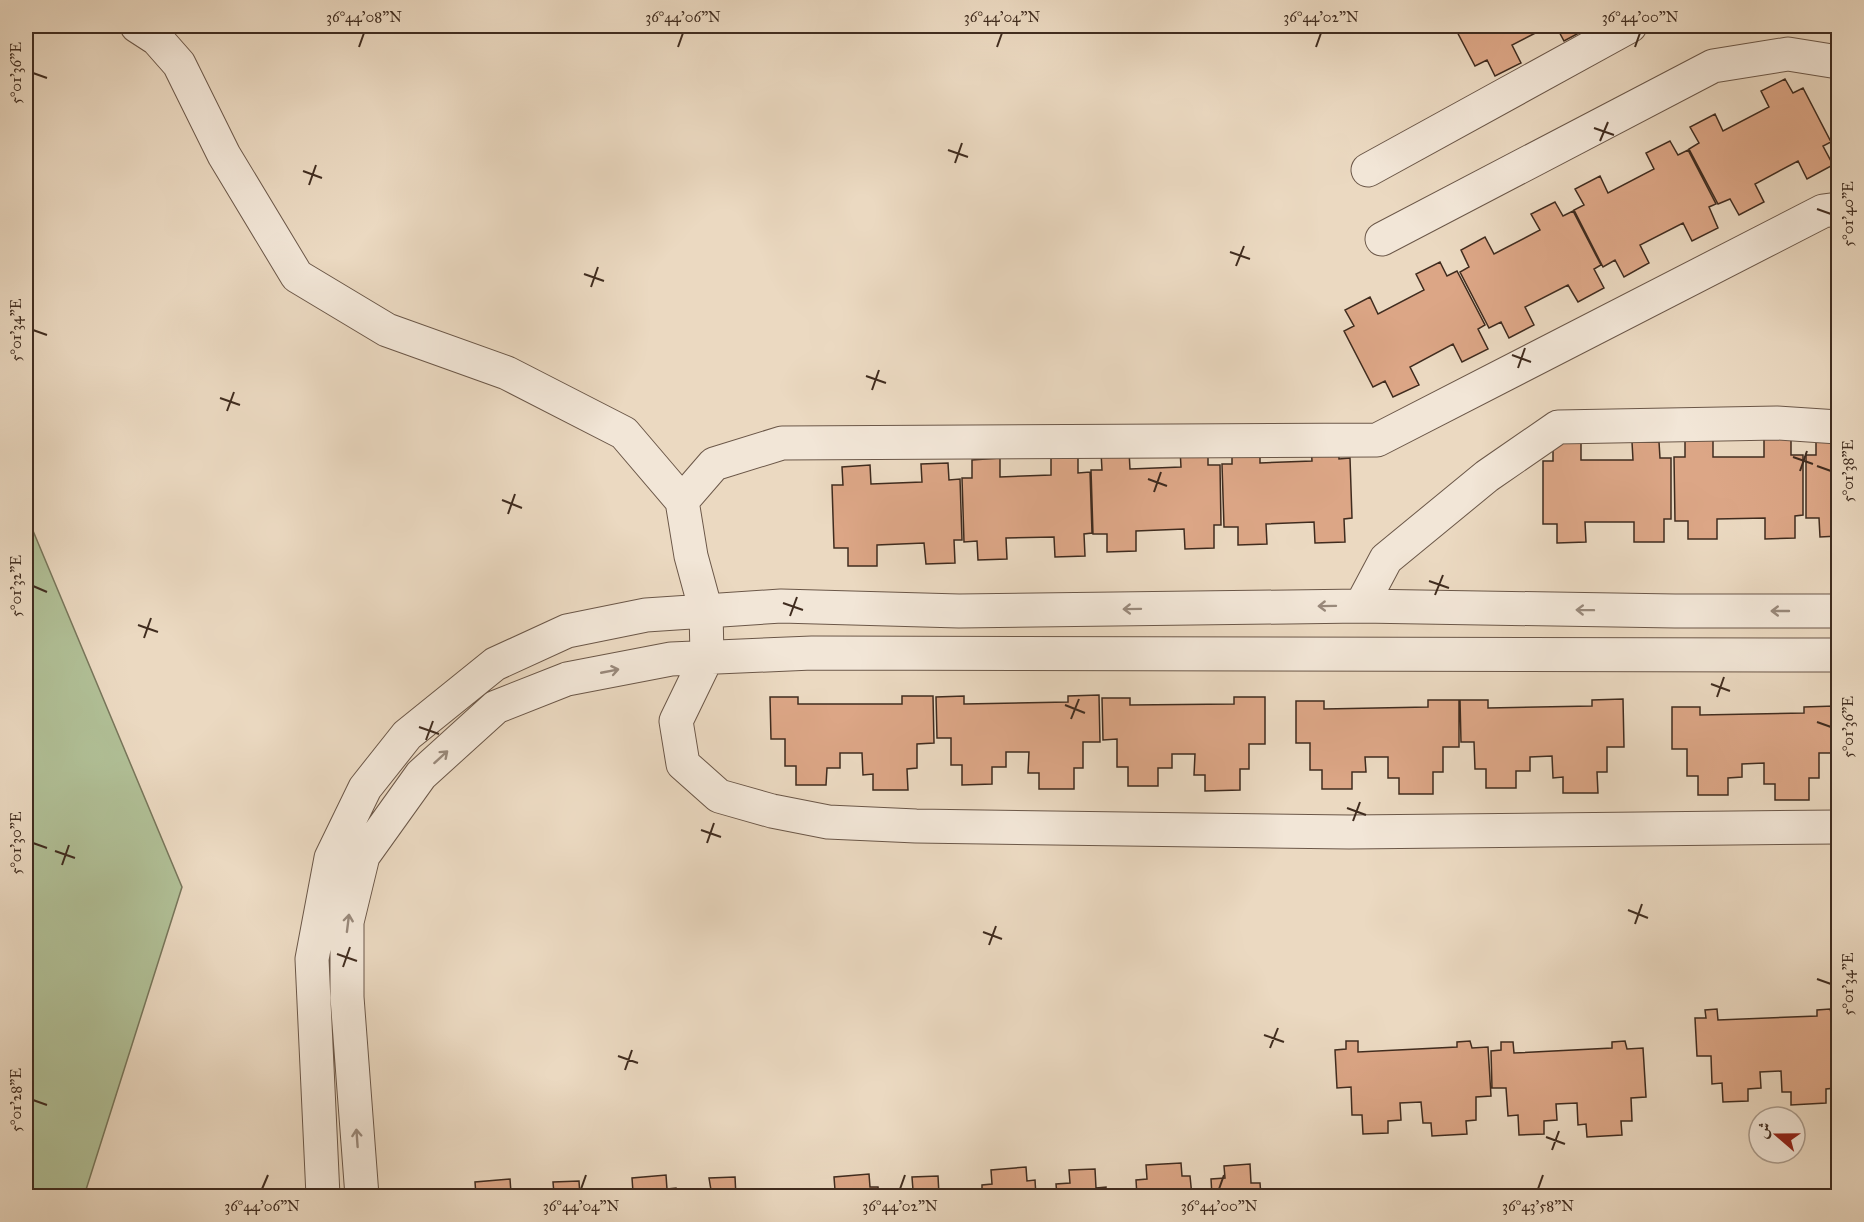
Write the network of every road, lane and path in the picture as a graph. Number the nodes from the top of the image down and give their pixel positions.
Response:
1 (137, 26) edge
2 (1630, 26) edge
3 (1839, 62) edge
4 (1368, 170) dead end
5 (1839, 209) edge
6 (1382, 239) dead end
7 (1839, 427) edge
8 (682, 501) junction
9 (1361, 606) junction
10 (706, 611) junction
11 (1839, 611) edge
12 (1839, 655) edge
13 (707, 657) junction
14 (1839, 827) edge
15 (323, 1197) edge
16 (362, 1197) edge

1 - 8 street
2 - 4 street
3 - 6 street
5 - 8 street
7 - 9 street
8 - 10 street
9 -> 10 street
11 -> 9 street
10 - 13 street
10 - 15 street
12 - 13 street
13 - 14 street
16 -> 13 street

